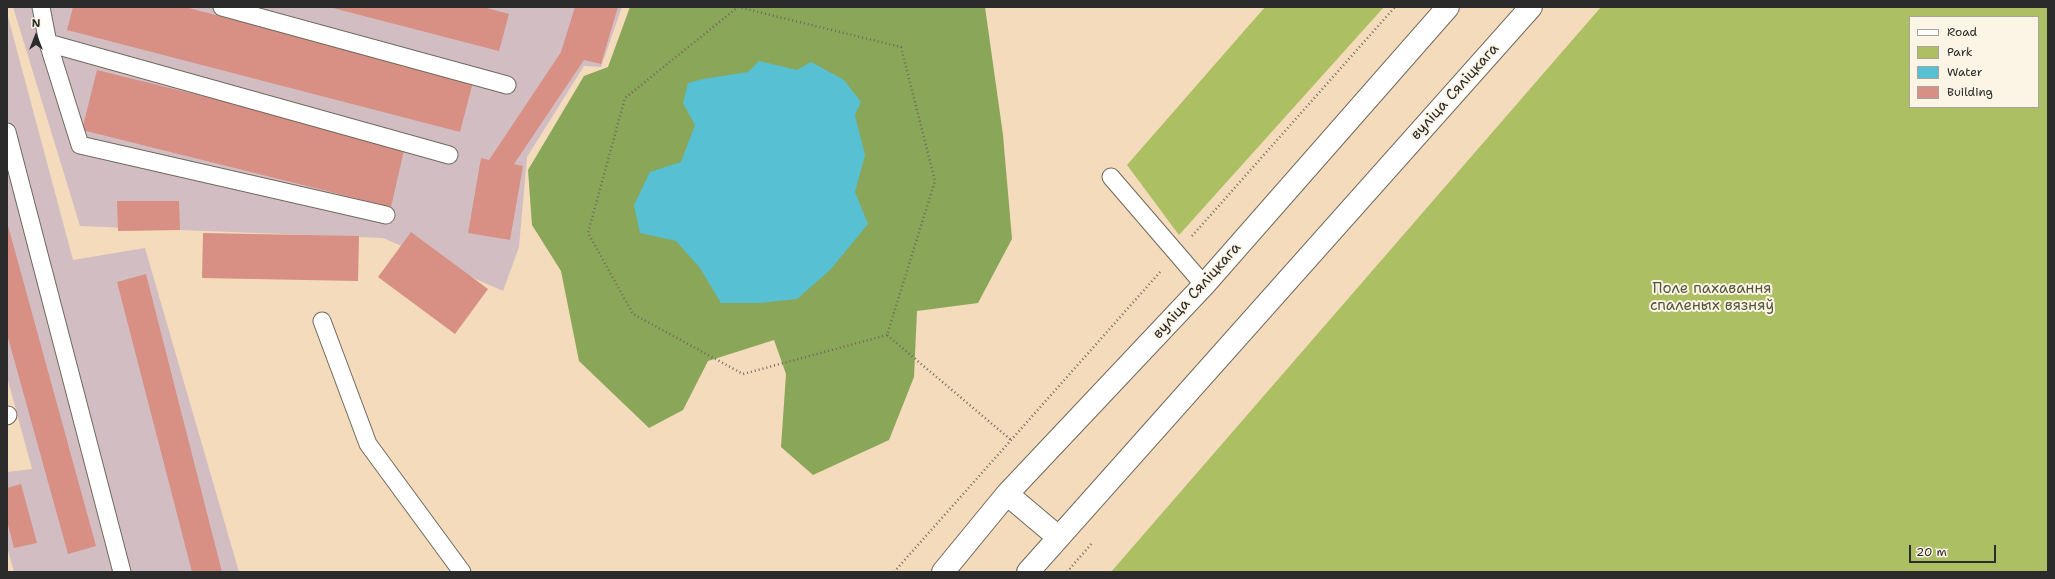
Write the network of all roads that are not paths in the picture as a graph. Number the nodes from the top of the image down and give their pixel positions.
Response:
1 (41, 7) edge
2 (222, 7) edge
3 (1448, 7) edge
4 (1531, 7) edge
5 (48, 43) junction
6 (507, 85) dead end
7 (7, 132) edge
8 (449, 155) dead end
9 (1111, 177) dead end
10 (386, 215) dead end
11 (1204, 285) junction
12 (322, 321) dead end
13 (1007, 494) junction
14 (1058, 537) junction
15 (122, 572) edge
16 (462, 572) edge
17 (943, 572) edge
18 (1028, 572) edge

1 - 5 lane
2 - 6 lane
3 - 11 main road, вуліца Сяліцкага
4 - 14 main road, вуліца Сяліцкага
5 - 8 lane
5 - 10 lane
7 - 15 lane
9 - 11 lane
11 - 13 main road, вуліца Сяліцкага
12 - 16 lane
13 - 14 main road
13 - 17 main road, вуліца Сяліцкага
14 - 18 main road, вуліца Сяліцкага

